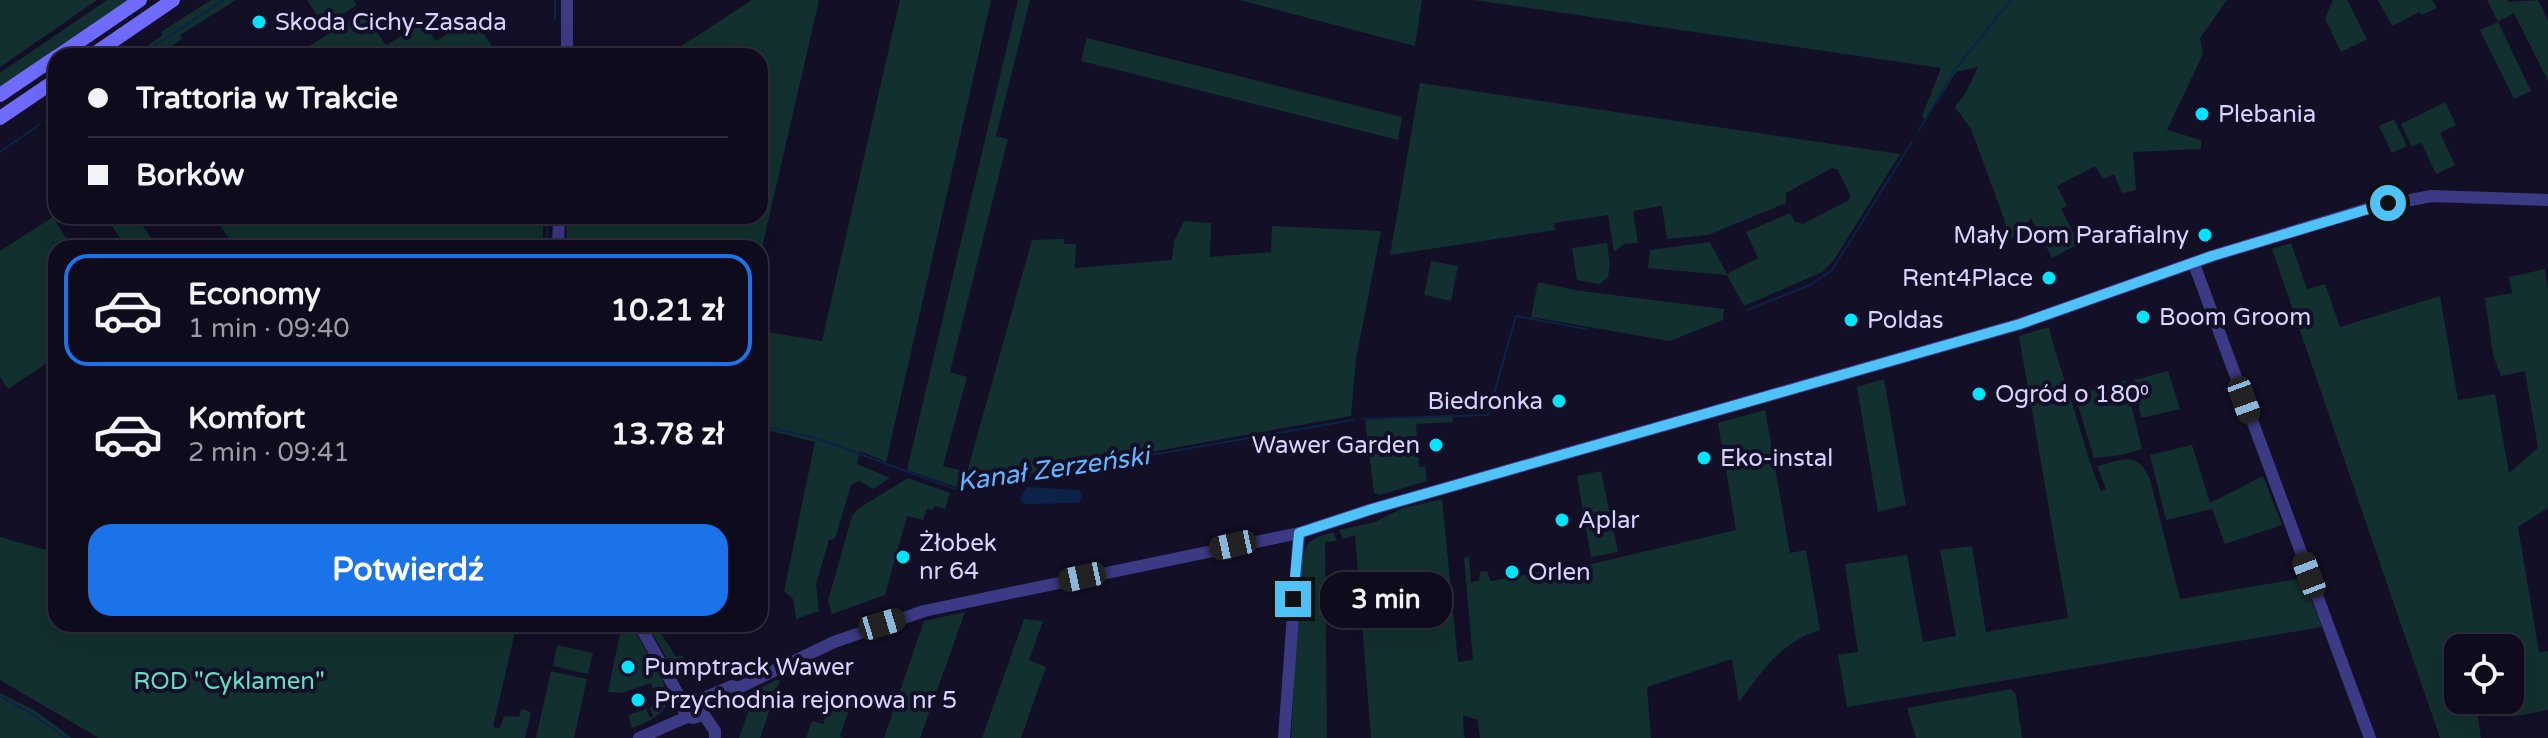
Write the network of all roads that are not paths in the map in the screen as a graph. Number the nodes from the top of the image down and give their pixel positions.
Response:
1 (140, 0) edge
2 (173, 0) edge
3 (567, 0) edge
4 (70, 48) edge
5 (103, 48) edge
6 (567, 48) edge
7 (48, 63) edge
8 (48, 85) edge
9 (0, 95) edge
10 (0, 118) edge
11 (2548, 200) edge
12 (2194, 264) junction
13 (1299, 533) junction
14 (644, 632) edge
15 (693, 709) junction
16 (639, 738) edge
17 (715, 738) edge
18 (1284, 738) edge
19 (2370, 738) edge

1 - 4 main road
2 - 5 main road
3 - 6 street
7 - 9 main road
8 - 10 main road
11 - 12 street
12 - 13 street
12 - 19 street
13 - 15 street
13 - 18 street
14 - 15 street
15 - 16 street
15 - 17 street

